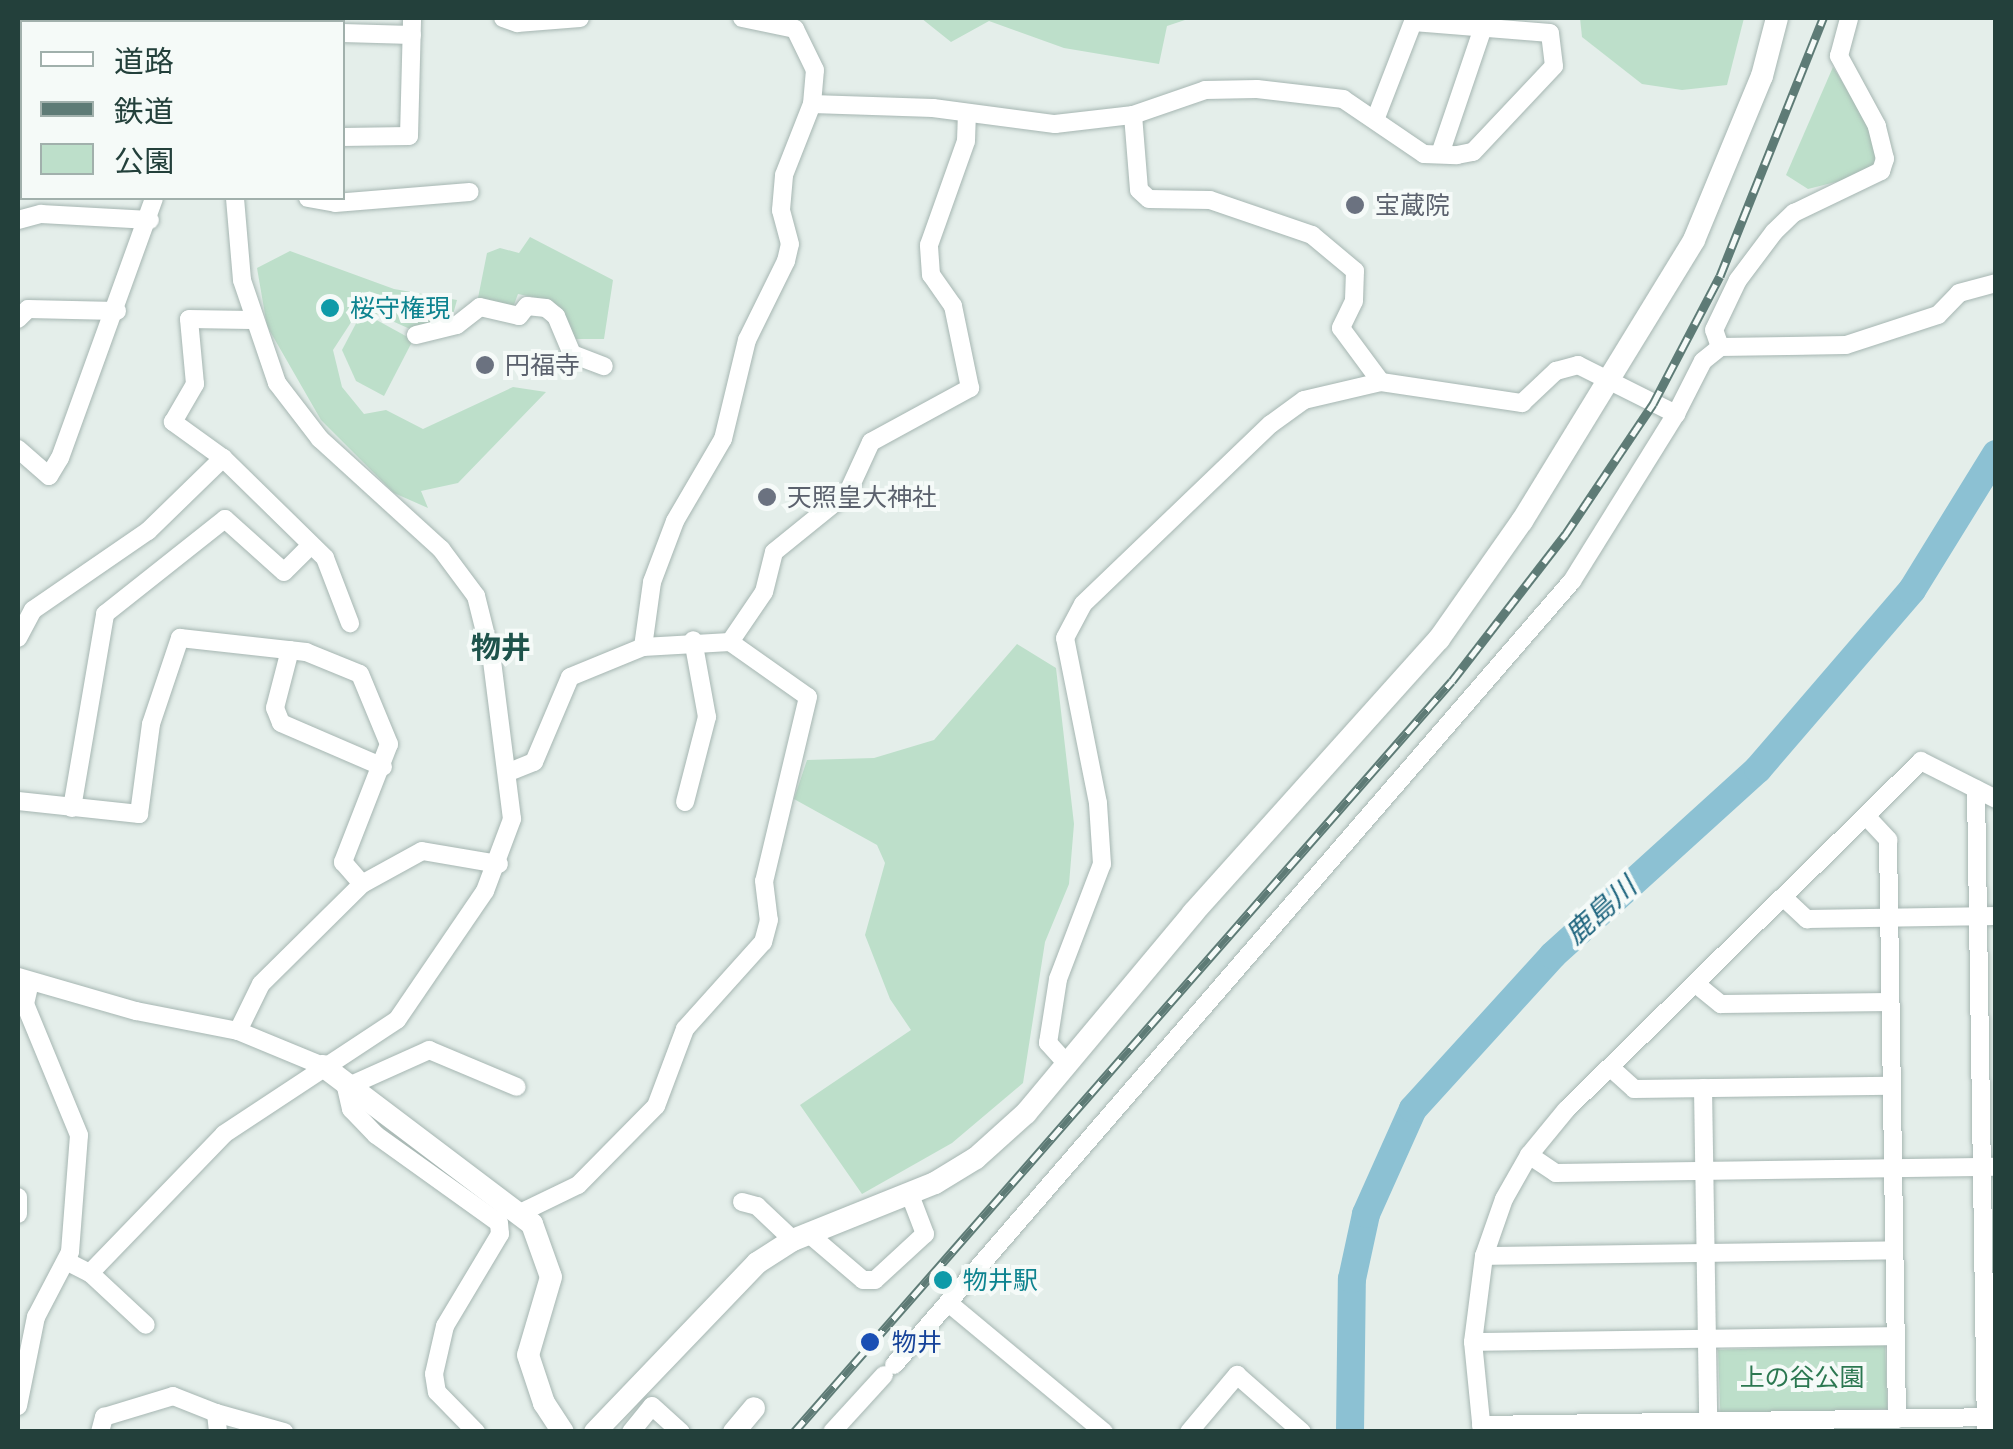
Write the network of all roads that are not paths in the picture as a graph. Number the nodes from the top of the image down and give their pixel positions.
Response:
1 (503, 18) edge
2 (580, 18) edge
3 (742, 18) edge
4 (1776, 18) edge
5 (1849, 18) edge
6 (786, 20) edge
7 (412, 26) edge
8 (1483, 28) junction
9 (345, 34) edge
10 (812, 104) junction
11 (968, 114) junction
12 (1132, 114) junction
13 (1375, 120) junction
14 (345, 137) edge
15 (1440, 154) junction
16 (470, 192) dead end
17 (154, 200) edge
18 (235, 200) edge
19 (319, 200) edge
20 (18, 220) edge
21 (150, 220) junction
22 (1996, 282) edge
23 (117, 310) junction
24 (18, 319) edge
25 (251, 320) junction
26 (416, 336) dead end
27 (1720, 347) junction
28 (604, 366) dead end
29 (1612, 379) junction
30 (1381, 382) junction
31 (1676, 414) junction
32 (18, 449) edge
33 (223, 458) junction
34 (310, 546) junction
35 (350, 623) dead end
36 (18, 638) edge
37 (694, 640) junction
38 (730, 642) junction
39 (643, 647) junction
40 (290, 650) junction
41 (383, 766) junction
42 (509, 772) junction
43 (1976, 789) junction
44 (1996, 799) edge
45 (18, 801) edge
46 (684, 802) dead end
47 (72, 808) junction
48 (1866, 816) junction
49 (499, 864) junction
50 (362, 884) junction
51 (1783, 897) junction
52 (1987, 916) edge
53 (1889, 918) junction
54 (24, 980) edge
55 (1696, 984) junction
56 (1890, 1002) junction
57 (238, 1031) junction
58 (1068, 1065) junction
59 (323, 1066) junction
60 (1611, 1068) junction
61 (347, 1084) junction
62 (517, 1086) dead end
63 (1892, 1086) junction
64 (1703, 1088) junction
65 (639, 1124) junction
66 (638, 1147) dead end
67 (1529, 1155) junction
68 (1989, 1167) edge
69 (1893, 1168) junction
70 (1704, 1171) junction
71 (910, 1195) junction
72 (18, 1197) edge
73 (742, 1202) dead end
74 (520, 1212) junction
75 (18, 1214) edge
76 (801, 1237) junction
77 (1894, 1250) junction
78 (1706, 1253) junction
79 (1484, 1256) junction
80 (66, 1261) junction
81 (90, 1273) junction
82 (950, 1305) junction
83 (146, 1325) dead end
84 (1896, 1336) junction
85 (1707, 1339) junction
86 (1473, 1342) junction
87 (18, 1406) edge
88 (754, 1408) dead end
89 (1897, 1419) junction
90 (217, 1422) edge
91 (1708, 1422) junction
92 (1989, 1422) edge
93 (1729, 1426) edge
94 (1482, 1428) edge
95 (100, 1432) edge
96 (284, 1432) edge
97 (476, 1432) edge
98 (563, 1432) edge
99 (596, 1432) edge
100 (630, 1432) edge
101 (681, 1432) edge
102 (734, 1432) edge
103 (832, 1432) edge
104 (1104, 1432) edge
105 (1189, 1432) edge
106 (1302, 1432) edge

1 - 2 street
3 - 6 street
4 - 29 street
5 - 27 street
6 - 10 street
7 - 9 street
7 - 14 street
8 - 13 street
8 - 15 street
8 - 15 street
10 - 11 street
10 - 39 street
11 - 12 street
11 - 38 street
12 - 13 street
12 - 30 street
13 - 15 street
16 - 19 street
17 - 21 street
18 - 25 street
20 - 21 street
21 - 23 street
22 - 27 street
23 - 24 street
23 - 32 street
25 - 33 street
25 - 42 street
26 - 28 street
27 - 31 street
29 - 30 street
29 - 31 street
29 - 58 street
30 - 58 street
31 - 82 street
33 - 34 street
33 - 36 street
34 - 35 street
34 - 47 street
37 - 38 street
37 - 39 street
37 - 46 street
38 - 65 street
39 - 42 street
40 - 41 street
40 - 41 street
40 - 47 street
41 - 50 street
42 - 49 street
43 - 44 street
43 - 48 street
43 - 52 street
45 - 47 street
48 - 51 street
48 - 53 street
49 - 50 street
49 - 59 street
50 - 57 street
51 - 53 street
51 - 55 street
52 - 53 street
52 - 68 street
53 - 56 street
54 - 57 street
54 - 80 street
55 - 56 street
55 - 60 street
56 - 63 street
57 - 59 street
58 - 71 street
59 - 61 street
59 - 81 street
60 - 64 street
60 - 67 street
61 - 62 street
61 - 74 street
61 - 97 street
63 - 64 street
63 - 69 street
64 - 70 street
65 - 66 street
65 - 74 street
67 - 70 street
67 - 79 street
68 - 69 street
68 - 92 street
69 - 70 street
69 - 77 street
70 - 78 street
71 - 76 street
71 - 76 street
72 - 75 street
73 - 76 street
74 - 98 street
76 - 99 street
77 - 78 street
77 - 84 street
78 - 79 street
78 - 85 street
79 - 86 street
80 - 81 street
80 - 87 street
81 - 83 street
82 - 103 street
82 - 104 street
84 - 85 street
84 - 89 street
85 - 86 street
85 - 91 street
86 - 94 street
88 - 102 street
89 - 92 street
89 - 93 street
90 - 95 street
90 - 96 street
91 - 93 street
91 - 94 street
100 - 101 street
105 - 106 street

